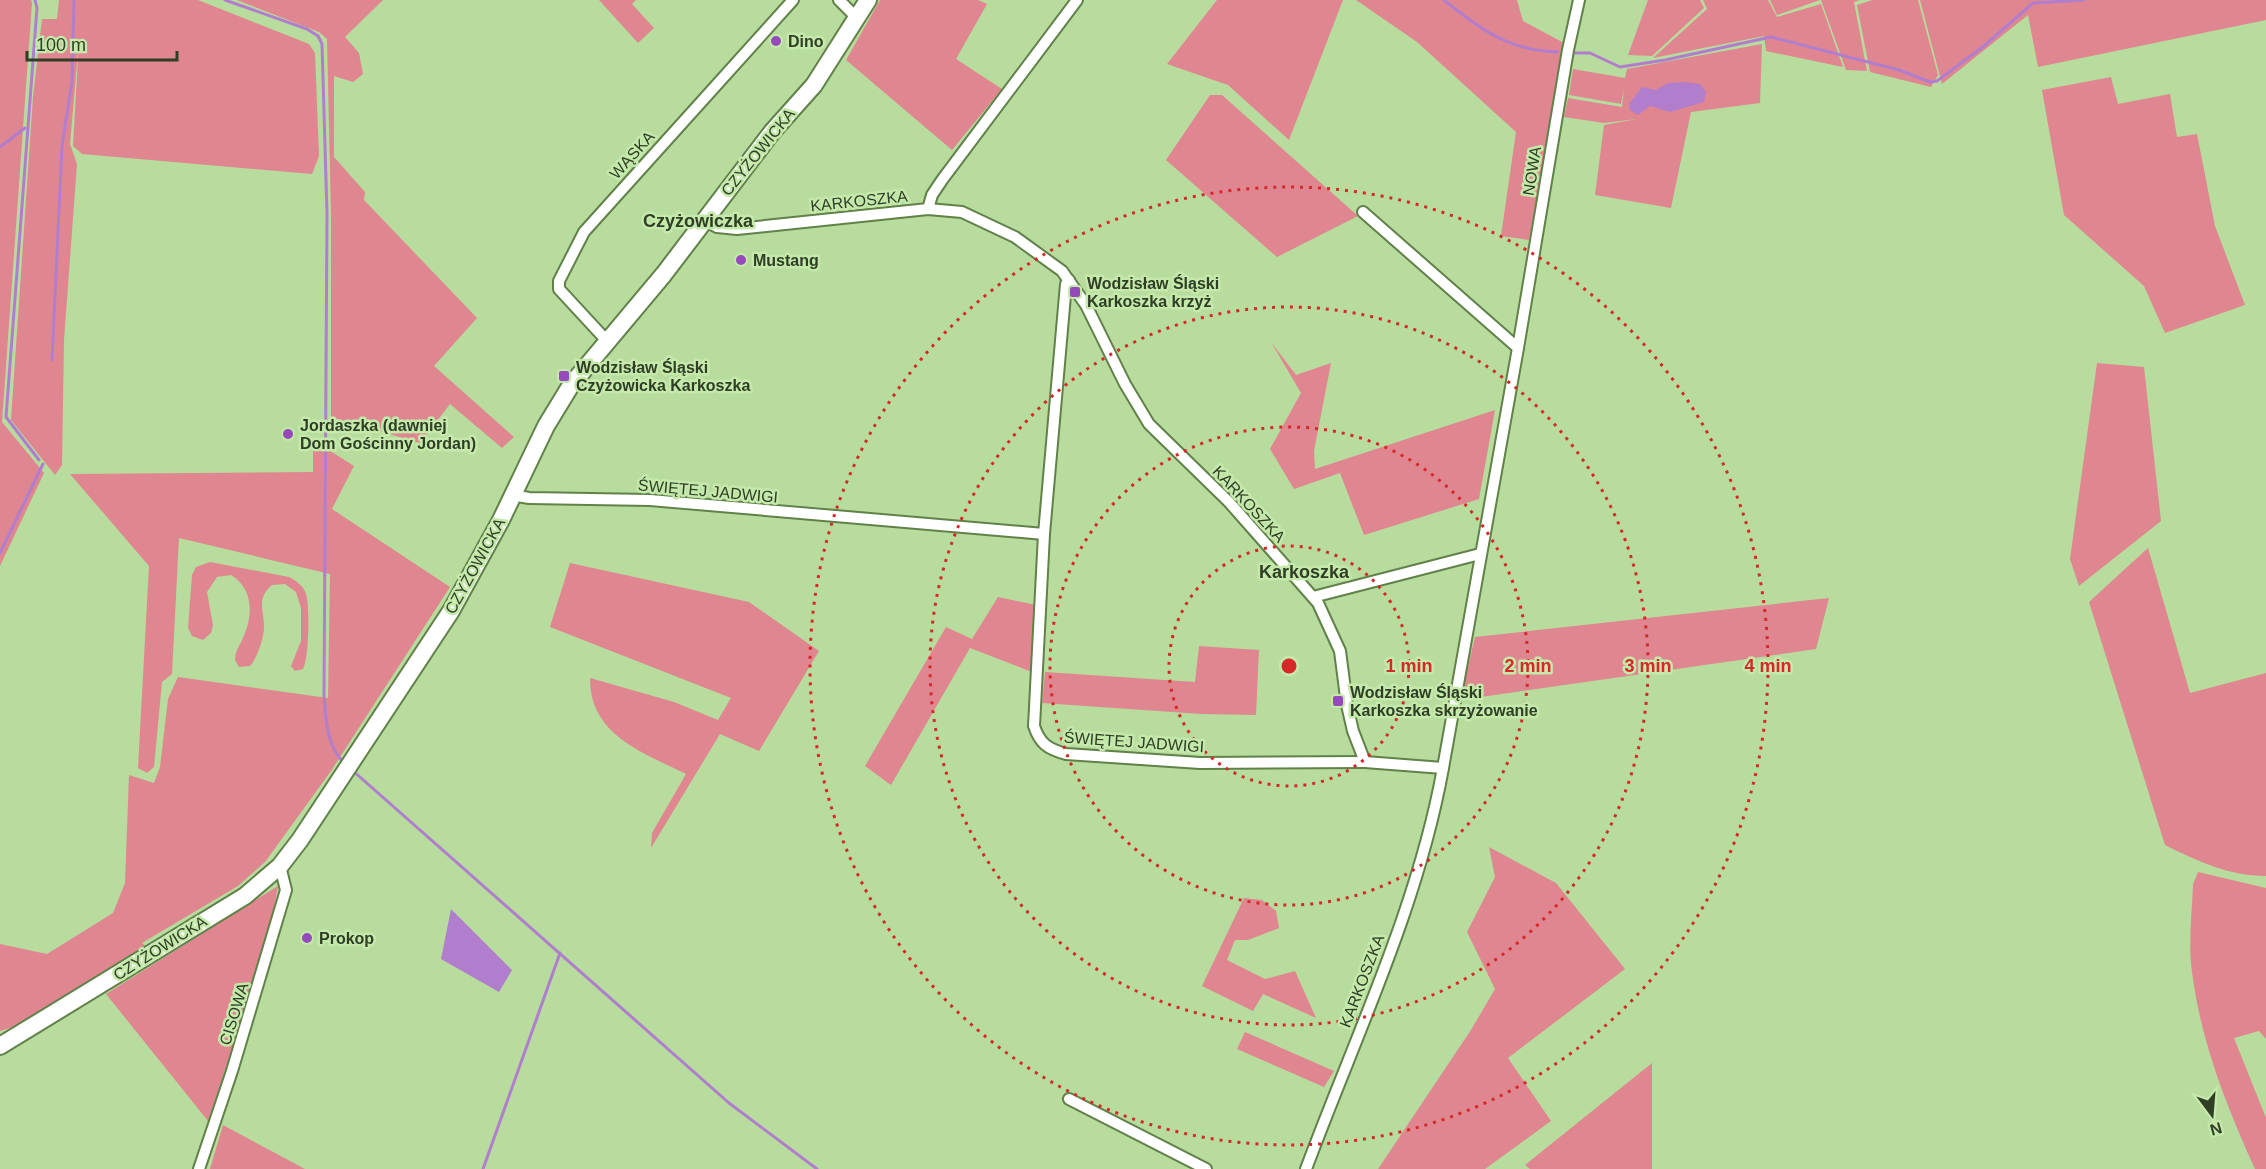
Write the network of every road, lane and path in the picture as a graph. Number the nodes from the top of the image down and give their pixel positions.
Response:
1 (793, 0) edge
2 (840, 0) edge
3 (868, 0) edge
4 (1077, 0) edge
5 (1579, 0) edge
6 (857, 18) junction
7 (928, 209) junction
8 (1363, 212) dead end
9 (704, 220) junction
10 (1070, 280) junction
11 (607, 341) junction
12 (1518, 348) junction
13 (512, 495) junction
14 (1044, 534) junction
15 (1480, 554) junction
16 (1313, 597) junction
17 (1365, 762) junction
18 (1443, 768) junction
19 (280, 866) junction
20 (0, 1046) edge
21 (1069, 1099) dead end
22 (199, 1169) edge
23 (1206, 1169) edge
24 (1306, 1169) edge

1 - 11 street, WĄSKA
2 - 6 street
3 - 6 street, CZYŻOWICKA
4 - 7 street
5 - 12 street, NOWA
6 - 9 street, CZYŻOWICKA
7 - 9 street, KARKOSZKA
7 - 10 street, KARKOSZKA
8 - 12 street
9 - 11 street, CZYŻOWICKA
10 - 14 street, ŚWIĘTEJ JADWIGI
10 - 16 street, KARKOSZKA
11 - 13 street, CZYŻOWICKA
12 - 15 street, NOWA
13 - 14 street, ŚWIĘTEJ JADWIGI
13 - 19 street, CZYŻOWICKA
14 - 17 street, ŚWIĘTEJ JADWIGI
15 - 16 street
15 - 18 street, NOWA
16 - 17 street, KARKOSZKA
17 - 18 street
18 - 24 street, KARKOSZKA
19 - 20 street, CZYŻOWICKA
19 - 22 street, CISOWA
21 - 23 street

